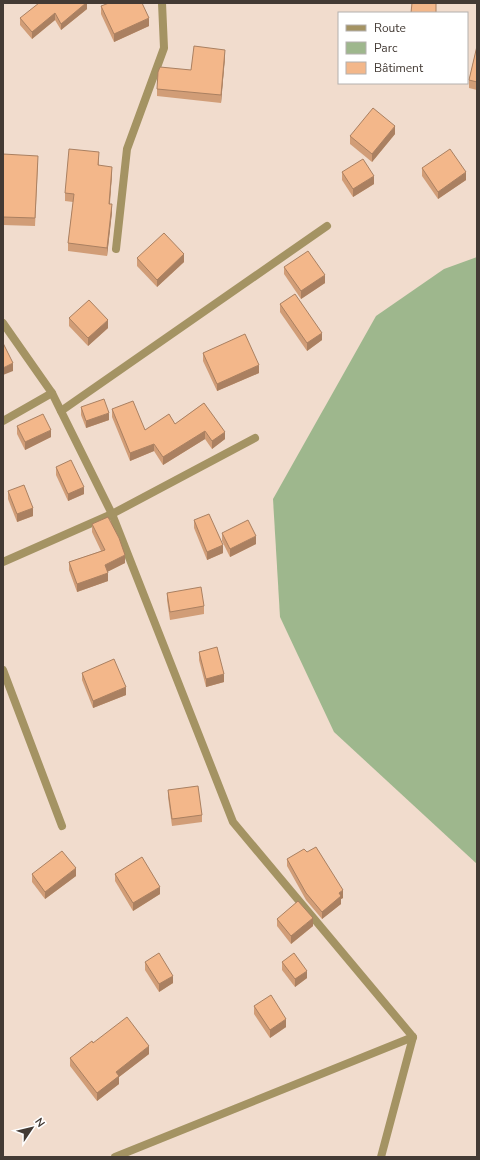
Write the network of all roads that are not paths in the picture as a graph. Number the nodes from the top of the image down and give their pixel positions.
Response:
1 (162, 3) edge
2 (327, 226) dead end
3 (116, 249) dead end
4 (3, 322) edge
5 (52, 393) junction
6 (61, 411) junction
7 (3, 421) edge
8 (255, 438) dead end
9 (112, 514) junction
10 (3, 562) edge
11 (3, 670) edge
12 (62, 826) dead end
13 (413, 1037) junction
14 (115, 1157) edge
15 (381, 1157) edge

1 - 3 street
2 - 6 street
4 - 5 street
5 - 6 street
5 - 7 street
6 - 9 street
8 - 9 street
9 - 10 street
9 - 13 street
11 - 12 street
13 - 14 street
13 - 15 street

